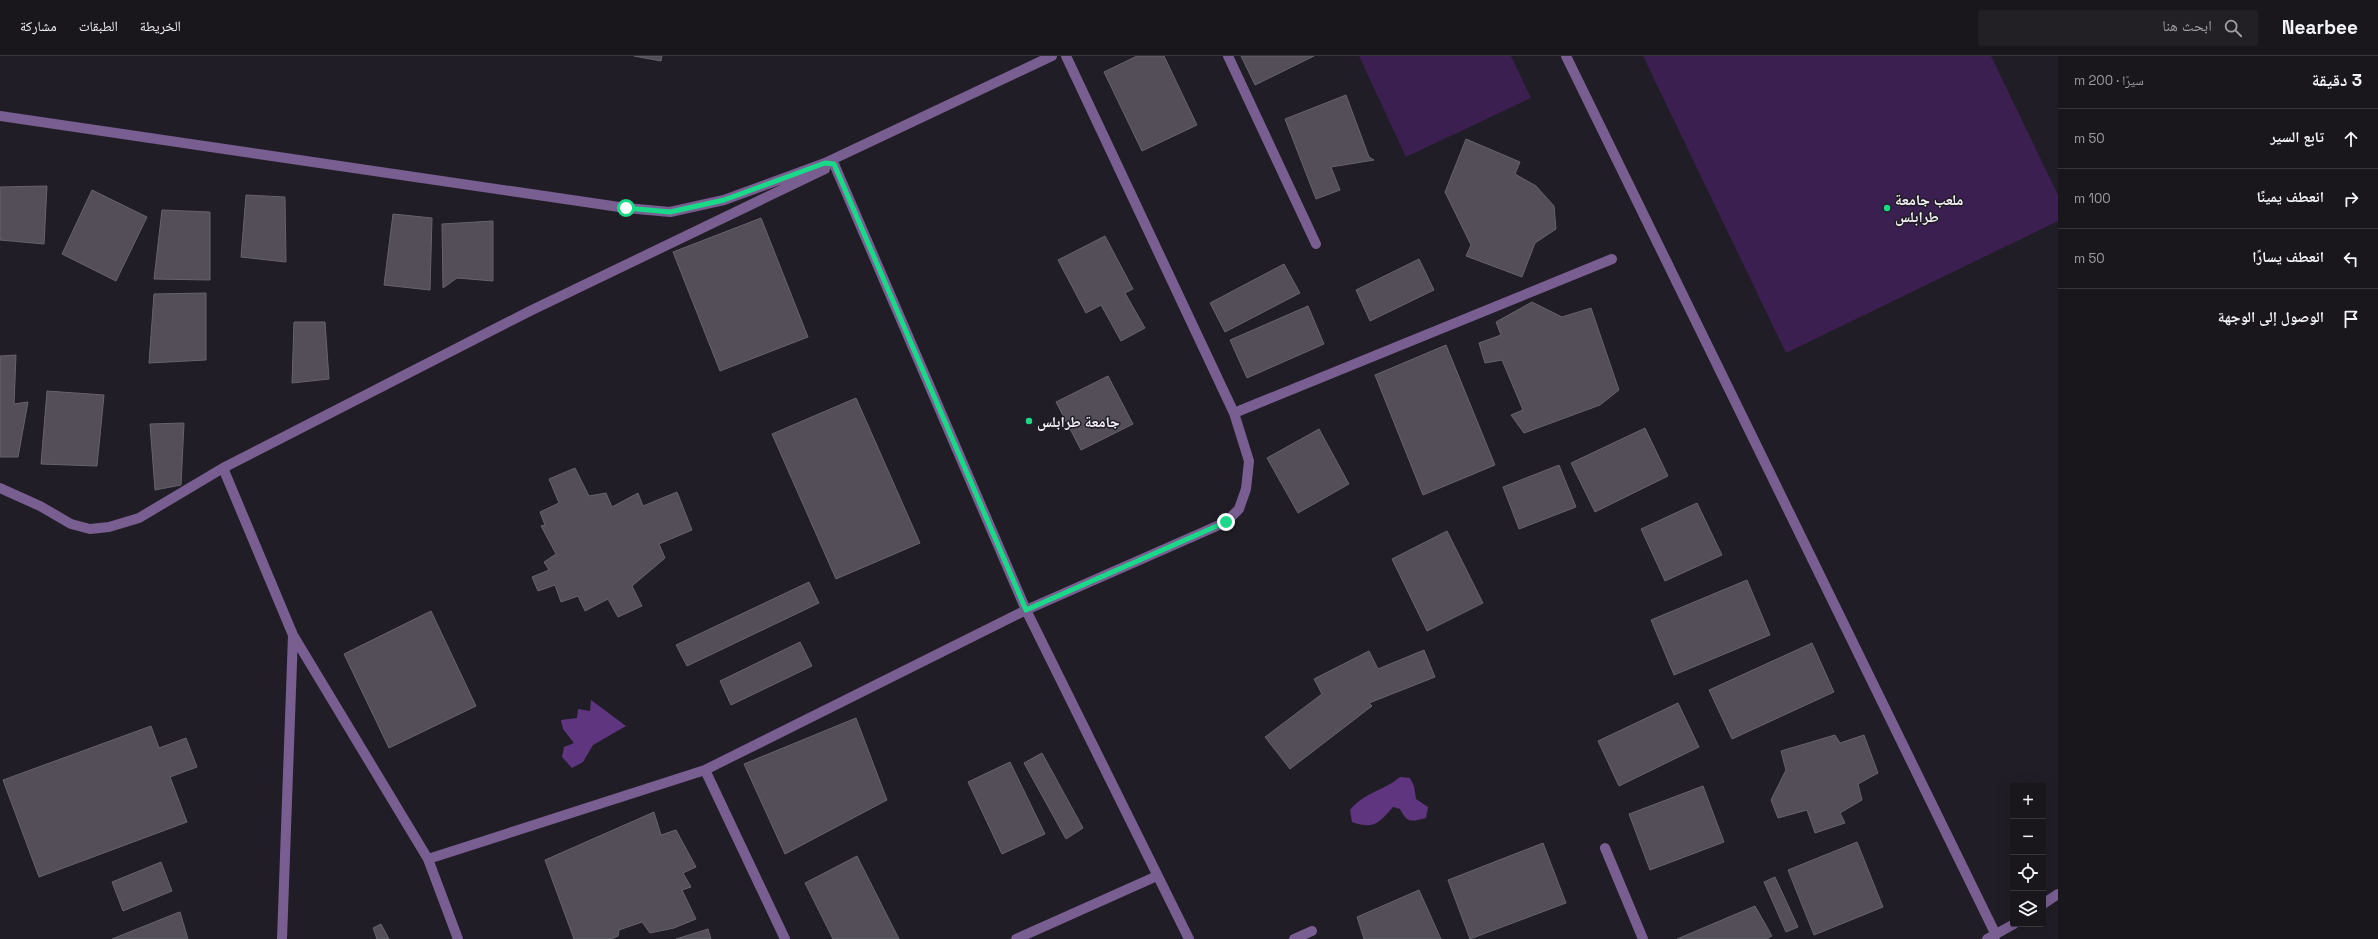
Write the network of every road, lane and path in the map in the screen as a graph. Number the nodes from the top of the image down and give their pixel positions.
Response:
1 (1052, 56) edge
2 (1066, 56) edge
3 (1228, 56) edge
4 (1566, 56) edge
5 (0, 116) edge
6 (829, 164) junction
7 (1316, 244) dead end
8 (1612, 259) dead end
9 (1234, 413) junction
10 (223, 468) junction
11 (0, 488) edge
12 (1026, 610) junction
13 (293, 635) junction
14 (705, 770) junction
15 (1605, 848) dead end
16 (428, 859) junction
17 (1157, 876) junction
18 (2058, 894) edge
19 (2046, 902) edge
20 (2010, 926) edge
21 (1312, 931) dead end
22 (1992, 937) edge
23 (282, 939) edge
24 (458, 939) edge
25 (785, 939) edge
26 (1016, 939) edge
27 (1189, 939) edge
28 (1294, 939) edge
29 (1643, 939) edge

1 - 6 street
2 - 9 street
3 - 7 street
4 - 22 street
5 - 6 street
6 - 10 street
6 - 12 street
8 - 9 street
9 - 12 street
10 - 11 street
10 - 13 street
12 - 14 street
12 - 17 street
13 - 16 street
13 - 23 street
14 - 16 street
14 - 25 street
15 - 29 street
16 - 24 street
17 - 26 street
17 - 27 street
18 - 19 street
20 - 22 street
21 - 28 street

